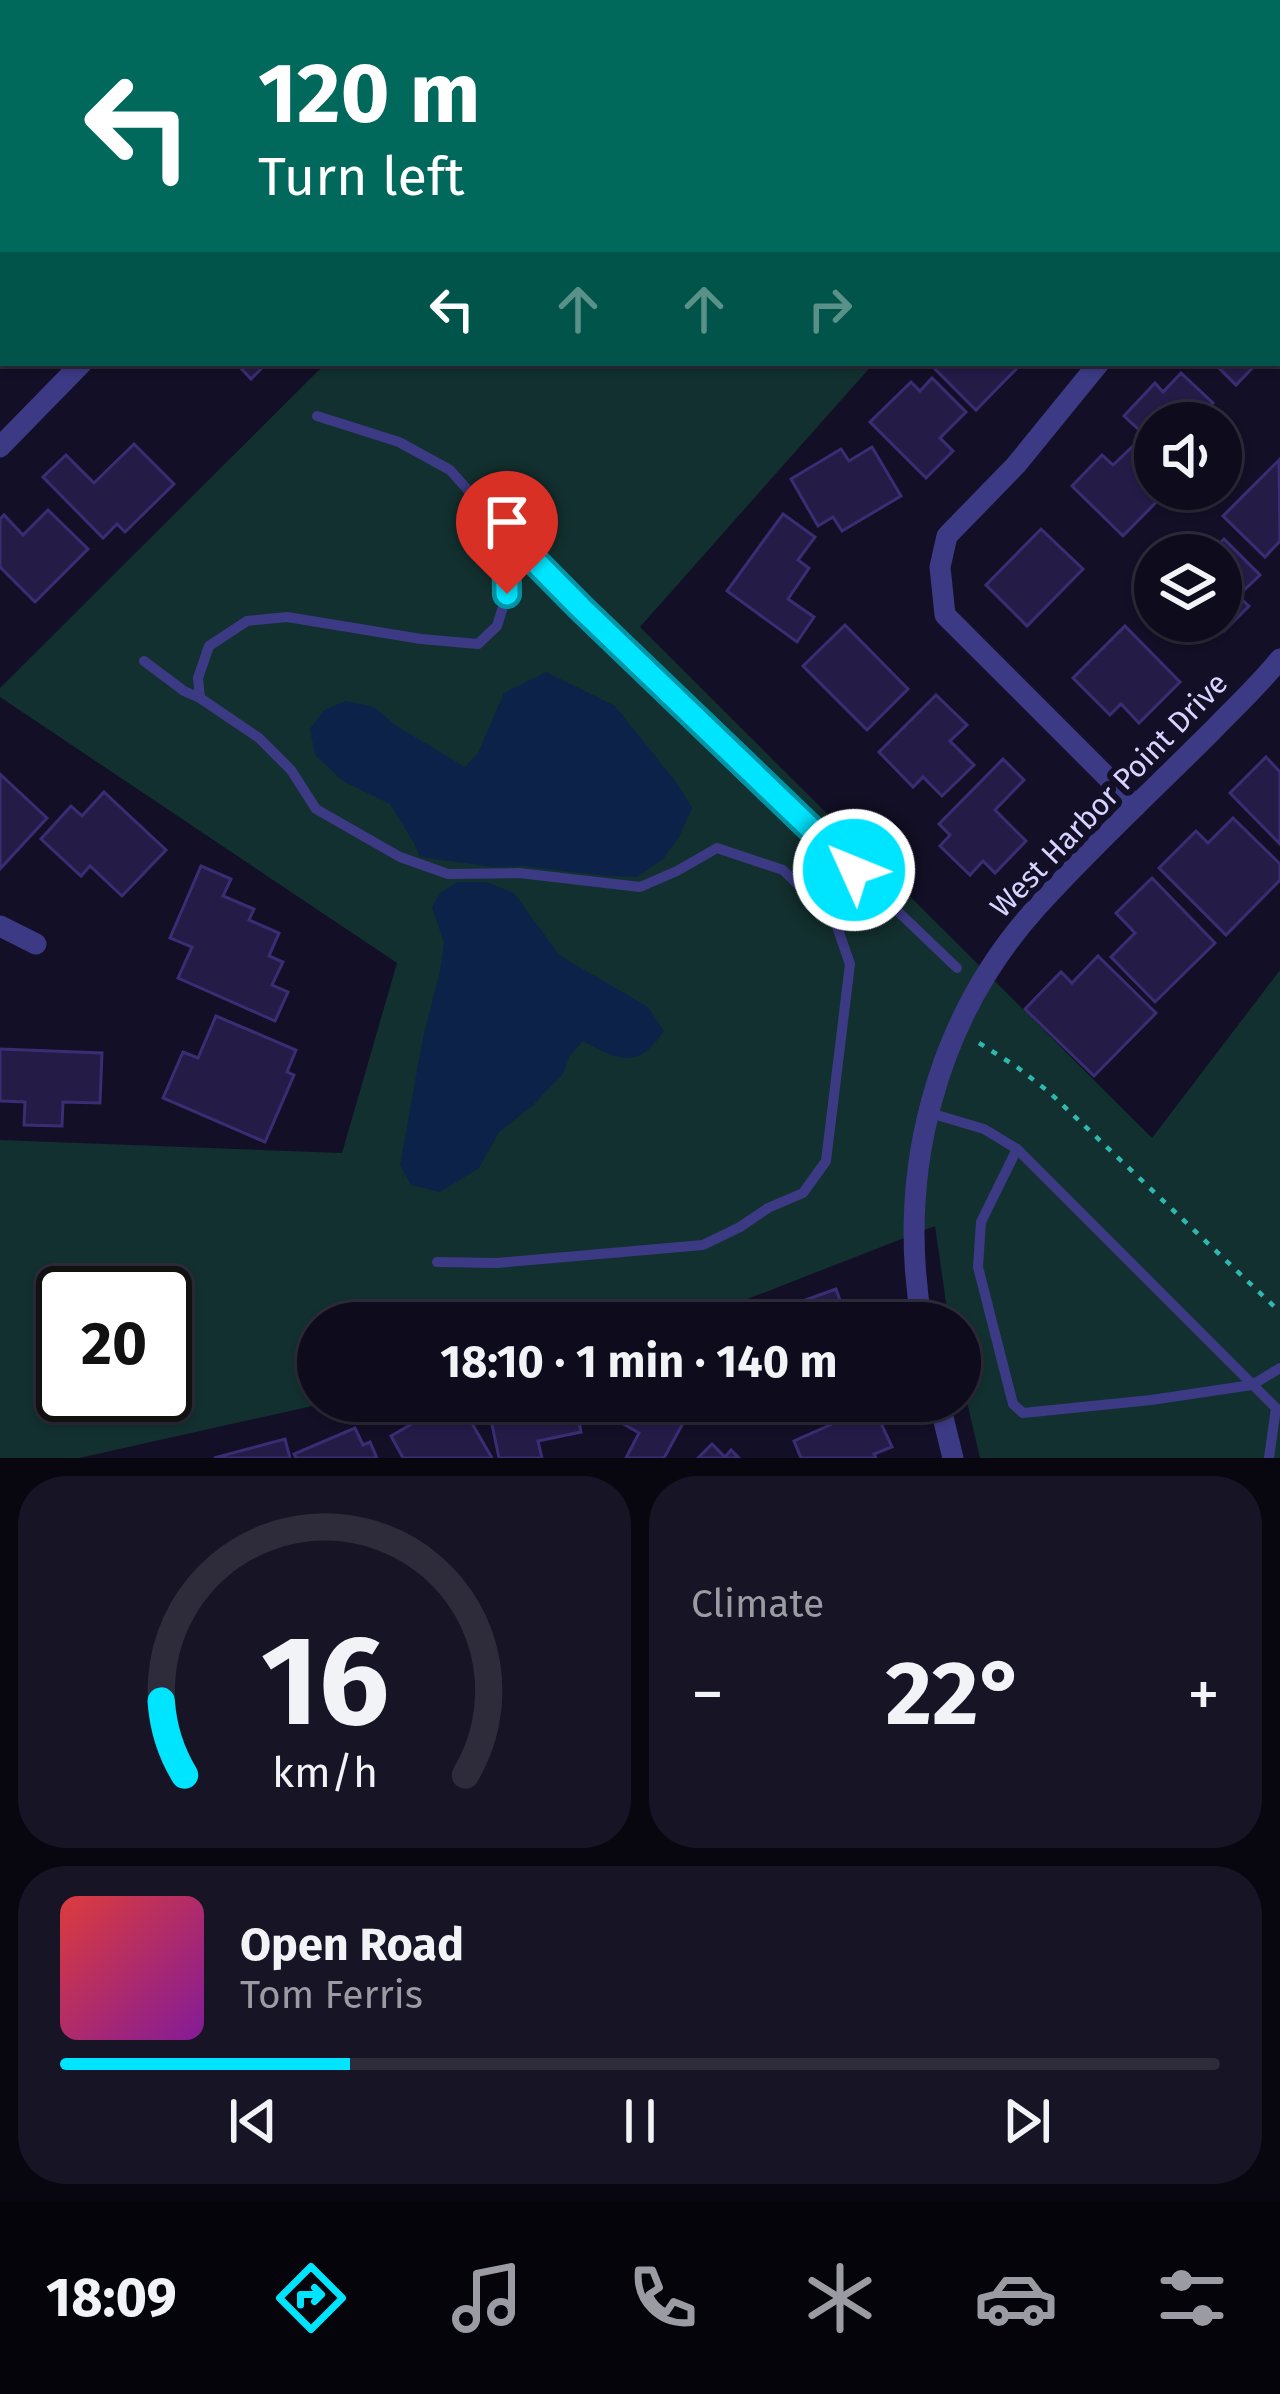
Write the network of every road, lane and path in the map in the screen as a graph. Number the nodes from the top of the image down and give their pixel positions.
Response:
1 (79, 366) edge
2 (1097, 366) edge
3 (317, 416) dead end
4 (0, 447) edge
5 (506, 532) junction
6 (1280, 659) edge
7 (144, 661) dead end
8 (200, 698) junction
9 (1136, 806) junction
10 (0, 926) edge
11 (36, 944) dead end
12 (957, 968) dead end
13 (974, 1040) dead end
14 (927, 1112) junction
15 (1017, 1149) junction
16 (437, 1262) dead end
17 (919, 1302) edge
18 (1280, 1312) edge
19 (1280, 1368) edge
20 (1252, 1385) junction
21 (944, 1422) edge
22 (953, 1458) edge
23 (1270, 1458) edge

1 - 4 street
2 - 9 street
3 - 5 lane
5 - 8 lane
5 - 12 lane
6 - 9 street, West Harbor Point Drive
7 - 8 lane
8 - 16 lane
9 - 14 street, West Harbor Point Drive
10 - 11 street
13 - 18 path
14 - 15 lane
14 - 17 street, West Harbor Point Drive
15 - 20 lane
15 - 20 lane
19 - 20 lane
20 - 23 lane
21 - 22 street

